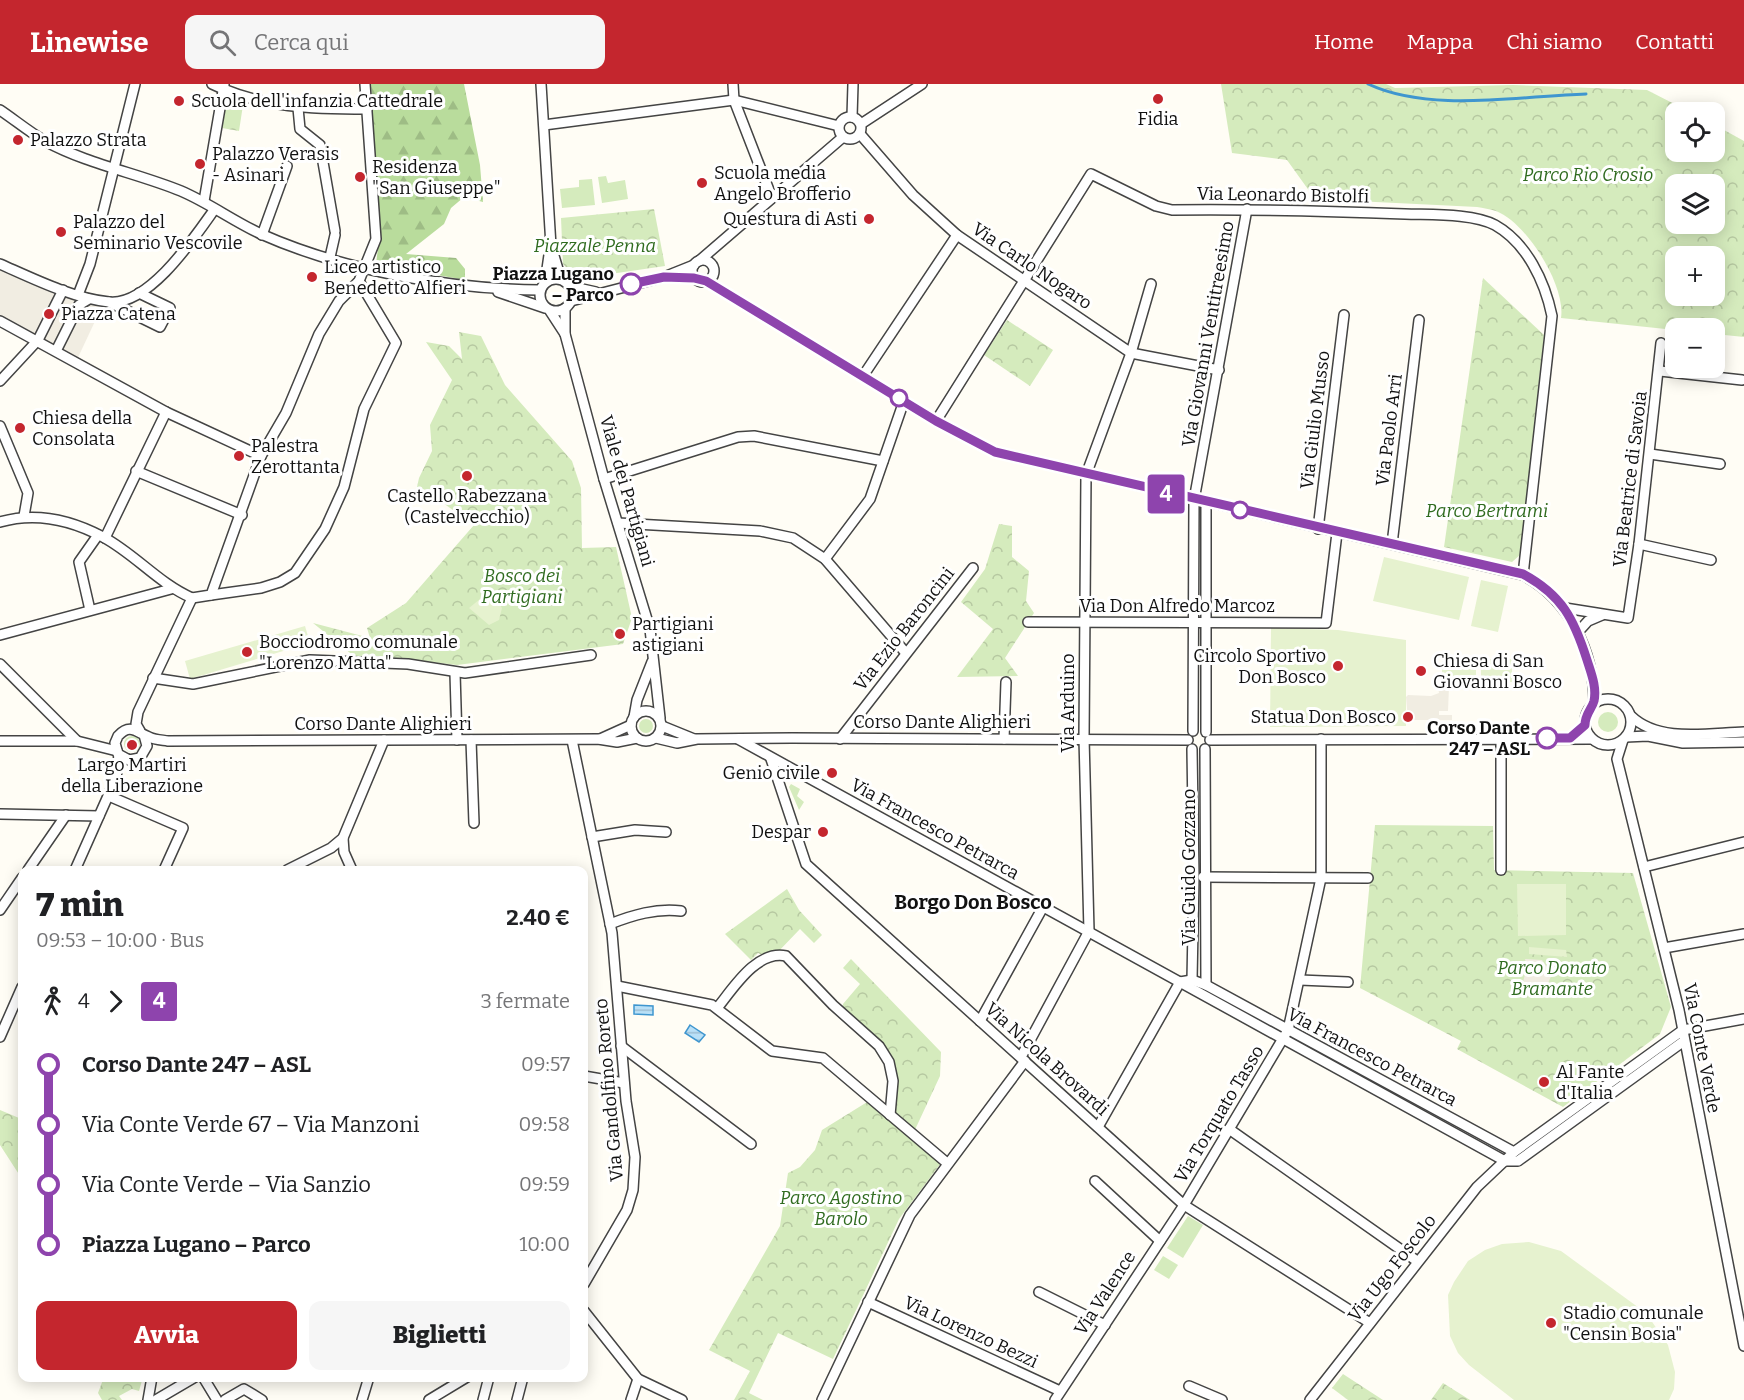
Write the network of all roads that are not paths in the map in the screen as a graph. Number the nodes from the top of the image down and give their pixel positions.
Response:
1 (135, 84) edge
2 (212, 84) edge
3 (365, 84) edge
4 (541, 84) edge
5 (733, 84) edge
6 (853, 84) edge
7 (922, 84) edge
8 (224, 86) edge
9 (734, 100) junction
10 (298, 108) junction
11 (367, 109) junction
12 (0, 110) edge
13 (852, 117) junction
14 (861, 124) junction
15 (544, 125) junction
16 (839, 126) junction
17 (860, 135) junction
18 (843, 137) junction
19 (287, 166) dead end
20 (113, 168) junction
21 (772, 198) junction
22 (204, 201) junction
23 (1247, 209) junction
24 (214, 210) junction
25 (262, 234) junction
26 (957, 235) junction
27 (722, 239) junction
28 (551, 246) junction
29 (330, 257) junction
30 (696, 263) junction
31 (0, 264) edge
32 (364, 268) junction
33 (713, 270) junction
34 (664, 277) junction
35 (694, 278) junction
36 (561, 279) junction
37 (1022, 280) junction
38 (359, 281) junction
39 (706, 281) junction
40 (1151, 284) dead end
41 (543, 286) junction
42 (569, 286) junction
43 (488, 289) junction
44 (139, 293) junction
45 (598, 293) junction
46 (729, 293) junction
47 (67, 294) junction
48 (89, 299) junction
49 (109, 302) junction
50 (568, 305) junction
51 (547, 309) junction
52 (1344, 315) dead end
53 (1419, 320) dead end
54 (0, 321) edge
55 (565, 334) junction
56 (38, 340) junction
57 (1661, 344) dead end
58 (56, 351) junction
59 (1131, 353) junction
60 (1219, 370) junction
61 (1660, 371) junction
62 (863, 376) junction
63 (1742, 380) dead end
64 (0, 381) edge
65 (904, 401) junction
66 (166, 412) junction
67 (936, 421) junction
68 (0, 426) edge
69 (1650, 454) junction
70 (261, 456) junction
71 (883, 461) junction
72 (1720, 464) dead end
73 (136, 471) junction
74 (1086, 475) junction
75 (604, 479) junction
76 (1194, 500) junction
77 (1206, 502) junction
78 (242, 515) junction
79 (24, 516) junction
80 (4, 521) edge
81 (618, 523) junction
82 (1318, 529) junction
83 (1337, 533) junction
84 (101, 536) junction
85 (1392, 544) junction
86 (1640, 544) junction
87 (825, 559) junction
88 (1711, 560) dead end
89 (973, 568) dead end
90 (1523, 574) junction
91 (171, 589) junction
92 (211, 595) junction
93 (192, 598) junction
94 (1565, 608) junction
95 (90, 609) junction
96 (1603, 614) junction
97 (1196, 621) junction
98 (1208, 621) junction
99 (1028, 622) dead end
100 (1084, 622) junction
101 (1578, 632) junction
102 (0, 635) edge
103 (905, 652) junction
104 (591, 655) dead end
105 (654, 657) junction
106 (0, 663) edge
107 (455, 673) junction
108 (153, 678) junction
109 (1594, 681) junction
110 (1006, 682) dead end
111 (1608, 698) junction
112 (142, 702) junction
113 (1594, 703) junction
114 (1631, 716) junction
115 (632, 721) junction
116 (661, 722) junction
117 (1585, 725) junction
118 (1193, 730) junction
119 (122, 732) junction
120 (1744, 732) edge
121 (142, 733) junction
122 (637, 738) junction
123 (656, 738) junction
124 (1084, 738) junction
125 (1501, 738) junction
126 (1570, 738) junction
127 (1625, 738) junction
128 (598, 739) junction
129 (696, 739) junction
130 (738, 739) junction
131 (840, 739) junction
132 (1004, 739) junction
133 (1321, 739) junction
134 (1592, 739) junction
135 (384, 740) junction
136 (457, 740) junction
137 (471, 740) junction
138 (572, 740) junction
139 (1207, 740) junction
140 (0, 741) edge
141 (79, 741) junction
142 (168, 741) junction
143 (1744, 742) edge
144 (1190, 744) junction
145 (1607, 745) junction
146 (118, 753) junction
147 (141, 757) junction
148 (771, 759) junction
149 (1617, 759) junction
150 (114, 783) junction
151 (109, 796) junction
152 (0, 814) edge
153 (66, 815) junction
154 (99, 816) junction
155 (474, 823) dead end
156 (666, 832) dead end
157 (592, 837) junction
158 (343, 838) junction
159 (1744, 842) edge
160 (31, 866) edge
161 (77, 866) edge
162 (166, 866) edge
163 (295, 866) edge
164 (350, 866) edge
165 (1644, 867) junction
166 (1501, 870) dead end
167 (1194, 877) junction
168 (1206, 877) junction
169 (1321, 878) junction
170 (1368, 878) dead end
171 (18, 884) edge
172 (1043, 907) junction
173 (0, 910) edge
174 (681, 911) dead end
175 (610, 924) junction
176 (1089, 931) junction
177 (1744, 934) edge
178 (1664, 948) junction
179 (1192, 980) junction
180 (1300, 980) junction
181 (1180, 981) junction
182 (1348, 982) dead end
183 (617, 986) junction
184 (1206, 986) junction
185 (18, 996) edge
186 (718, 1007) junction
187 (1744, 1019) edge
188 (980, 1021) junction
189 (1288, 1030) junction
190 (1683, 1030) junction
191 (0, 1034) edge
192 (1283, 1041) junction
193 (1684, 1041) junction
194 (621, 1046) junction
195 (1023, 1059) junction
196 (588, 1077) edge
197 (624, 1083) junction
198 (890, 1115) junction
199 (1098, 1127) junction
200 (1229, 1129) junction
201 (751, 1144) dead end
202 (1514, 1152) junction
203 (1505, 1161) junction
204 (947, 1163) junction
205 (1095, 1181) dead end
206 (1184, 1205) junction
207 (1160, 1241) junction
208 (1417, 1261) junction
209 (588, 1278) edge
210 (1039, 1292) dead end
211 (868, 1302) junction
212 (588, 1316) edge
213 (1370, 1323) junction
214 (1105, 1325) junction
215 (1744, 1346) edge
216 (638, 1379) junction
217 (151, 1382) edge
218 (187, 1382) edge
219 (206, 1382) edge
220 (367, 1382) edge
221 (459, 1382) edge
222 (488, 1382) edge
223 (522, 1382) edge
224 (1189, 1386) dead end
225 (1060, 1391) junction
226 (148, 1400) edge
227 (156, 1400) edge
228 (217, 1400) edge
229 (225, 1400) edge
230 (262, 1400) edge
231 (362, 1400) edge
232 (429, 1400) edge
233 (483, 1400) edge
234 (517, 1400) edge
235 (632, 1400) edge
236 (682, 1400) edge
237 (822, 1400) edge
238 (1055, 1400) edge
239 (1222, 1400) edge
240 (1310, 1400) edge

1 - 20 street
2 - 8 street
3 - 11 street
4 - 15 street
5 - 9 street
6 - 13 street
7 - 14 street
8 - 10 street
8 - 22 street
9 - 15 street
9 - 16 street
9 - 21 street
10 - 11 street
10 - 29 street
11 - 32 street
12 - 20 street
13 - 14 street
13 - 16 street
14 - 17 street
15 - 28 street
16 - 18 street
17 - 18 street
17 - 26 street, Via Carlo Nogaro
18 - 21 street
19 - 25 street
20 - 22 street
20 - 47 street
21 - 27 street
22 - 24 street
23 - 37 street, Via Leonardo Bistolfi
23 - 60 street, Via Giovanni Ventitreesimo
23 - 90 street, Via Leonardo Bistolfi
24 - 25 street
24 - 44 street
25 - 29 street
26 - 37 street, Via Carlo Nogaro
26 - 62 street
27 - 30 street
27 - 33 street
28 - 36 street
28 - 41 street
29 - 32 street
30 - 33 street
30 - 34 street
30 - 35 street
31 - 47 street
32 - 38 street
32 - 43 street
33 - 39 street
33 - 46 street
34 - 35 street
34 - 45 street
35 - 39 street
36 - 41 street
36 - 42 street
37 - 59 street, Via Carlo Nogaro
37 - 67 street
38 - 70 street
38 - 92 street
39 - 46 street
40 - 59 street, Via Arduino
41 - 43 street
41 - 51 street
42 - 45 street
42 - 50 street
43 - 51 street
44 - 49 street
44 - 49 street
45 - 50 street
46 - 62 street
47 - 48 street
47 - 56 street
48 - 49 street
48 - 58 street
50 - 51 street
50 - 55 street, Viale dei Partigiani
51 - 55 street, Viale dei Partigiani
52 - 82 street, Via Giulio Musso
53 - 85 street, Via Paolo Arri
54 - 56 street
55 - 75 street, Viale dei Partigiani
56 - 58 street
56 - 64 street
57 - 61 street, Via Beatrice di Savoia
58 - 66 street
59 - 60 street, Via Carlo Nogaro
59 - 74 street, Via Arduino
60 - 76 street, Via Giovanni Ventitreesimo
61 - 63 street
61 - 69 street, Via Beatrice di Savoia
62 - 65 street
65 - 67 street
65 - 71 street
66 - 70 street
66 - 73 street
67 - 74 street
68 - 79 street
69 - 72 street
69 - 86 street, Via Beatrice di Savoia
70 - 78 street
71 - 75 street
71 - 87 street
73 - 78 street
73 - 84 street
74 - 76 street
74 - 100 street, Via Arduino
75 - 81 street, Viale dei Partigiani
76 - 77 street
76 - 97 street, Via Giovanni Ventitreesimo
77 - 82 street
77 - 98 street, Via Guido Gozzano
78 - 92 street
79 - 80 street
79 - 84 street
81 - 87 street
81 - 105 street, Viale dei Partigiani
82 - 83 street
83 - 85 street
83 - 98 street, Via Don Alfredo Marcoz
84 - 91 street
84 - 95 street
85 - 90 street
86 - 88 street
86 - 96 street, Via Beatrice di Savoia
87 - 103 street
89 - 103 street, Via Ezio Baroncini
90 - 94 street
91 - 93 street
91 - 95 street
92 - 93 street
93 - 108 street
94 - 96 street
94 - 101 street
95 - 102 street
96 - 101 street
97 - 98 street, Via Don Alfredo Marcoz
97 - 100 street, Via Don Alfredo Marcoz
97 - 118 street, Via Giovanni Ventitreesimo
98 - 139 street, Via Guido Gozzano
99 - 100 street, Via Don Alfredo Marcoz
100 - 124 street, Via Arduino
101 - 109 street
103 - 131 street, Via Ezio Baroncini
104 - 107 street
105 - 115 street
105 - 116 street, Viale dei Partigiani
106 - 141 street
107 - 108 street
107 - 136 street
108 - 112 street
109 - 111 street
109 - 113 street
110 - 132 street
111 - 113 street
111 - 114 street
112 - 119 street
112 - 121 street
113 - 117 street
114 - 120 street
114 - 127 street
115 - 116 street
115 - 122 street
115 - 128 street, Corso Dante Alighieri
116 - 123 street
116 - 129 street, Corso Dante Alighieri
117 - 126 street
117 - 134 street
118 - 139 street
118 - 144 street
119 - 121 street
119 - 141 street
119 - 146 street
121 - 142 street, Corso Dante Alighieri
121 - 147 street
122 - 123 street
122 - 128 street, Corso Dante Alighieri
123 - 129 street, Corso Dante Alighieri
124 - 132 street, Corso Dante Alighieri
124 - 144 street, Corso Dante Alighieri
124 - 176 street, Via Arduino
125 - 126 street
125 - 133 street
125 - 166 street
126 - 134 street
127 - 143 street
127 - 145 street
127 - 149 street
128 - 138 street, Corso Dante Alighieri
129 - 130 street, Corso Dante Alighieri
130 - 131 street, Corso Dante Alighieri
130 - 148 street, Via Francesco Petrarca
131 - 132 street, Corso Dante Alighieri
133 - 139 street
133 - 169 street, Via Torquato Tasso
134 - 145 street
135 - 136 street, Corso Dante Alighieri
135 - 142 street, Corso Dante Alighieri
135 - 158 street
136 - 137 street, Corso Dante Alighieri
137 - 138 street, Corso Dante Alighieri
137 - 155 street
138 - 157 street, Via Gandolfino Roreto
139 - 144 street, Corso Dante Alighieri
139 - 168 street, Via Guido Gozzano
140 - 141 street
141 - 146 street
142 - 147 street, Corso Dante Alighieri
144 - 167 street, Via Guido Gozzano
145 - 149 street, Via Conte Verde
146 - 147 street
146 - 150 street
147 - 150 street, Corso Dante Alighieri
148 - 172 street, Via Francesco Petrarca
148 - 188 street, Via Nicola Brovardi
149 - 165 street, Via Conte Verde
150 - 151 street
151 - 154 street
151 - 162 street
152 - 153 street
153 - 154 street
153 - 160 street
154 - 161 street
156 - 157 street
157 - 175 street, Via Gandolfino Roreto
158 - 163 street
158 - 164 street
159 - 165 street
165 - 178 street, Via Conte Verde
167 - 168 street
167 - 179 street, Via Guido Gozzano
168 - 169 street
168 - 184 street, Via Guido Gozzano
169 - 170 street
169 - 180 street, Via Torquato Tasso
171 - 173 street
172 - 176 street, Via Francesco Petrarca
172 - 188 street
174 - 175 street
175 - 183 street, Via Gandolfino Roreto
176 - 181 street, Via Francesco Petrarca
176 - 195 street
177 - 178 street
178 - 190 street, Via Conte Verde
179 - 181 street, Via Francesco Petrarca
179 - 184 street, Via Francesco Petrarca
180 - 182 street
180 - 189 street, Via Torquato Tasso
181 - 192 street, Via Francesco Petrarca
181 - 199 street
183 - 186 street
183 - 194 street, Via Gandolfino Roreto
184 - 189 street, Via Francesco Petrarca
185 - 191 street
186 - 198 street
186 - 198 street
187 - 190 street
188 - 195 street, Via Nicola Brovardi
189 - 192 street, Via Torquato Tasso
189 - 202 street, Via Francesco Petrarca
190 - 193 street, Via Conte Verde
190 - 202 street, Via Ugo Foscolo
192 - 200 street, Via Torquato Tasso
192 - 203 street, Via Francesco Petrarca
193 - 203 street, Via Ugo Foscolo
193 - 215 street, Via Conte Verde
194 - 197 street, Via Gandolfino Roreto
194 - 201 street
195 - 199 street, Via Nicola Brovardi
195 - 204 street
196 - 197 street
197 - 209 street, Via Gandolfino Roreto
198 - 204 street
199 - 206 street, Via Nicola Brovardi
200 - 206 street, Via Torquato Tasso
200 - 208 street
202 - 203 street, Via Ugo Foscolo
203 - 208 street, Via Ugo Foscolo
204 - 211 street
205 - 207 street
206 - 207 street, Via Valence
206 - 213 street, Via Nicola Brovardi
207 - 214 street, Via Valence
208 - 213 street, Via Ugo Foscolo
210 - 214 street
211 - 225 street, Via Lorenzo Bezzi
211 - 237 street
212 - 216 street
213 - 240 street, Via Ugo Foscolo
214 - 225 street, Via Valence
216 - 235 street
216 - 236 street
217 - 226 street
218 - 227 street
219 - 228 street
220 - 231 street
221 - 232 street
222 - 233 street
223 - 234 street
224 - 239 street
225 - 238 street, Via Valence
229 - 230 street

